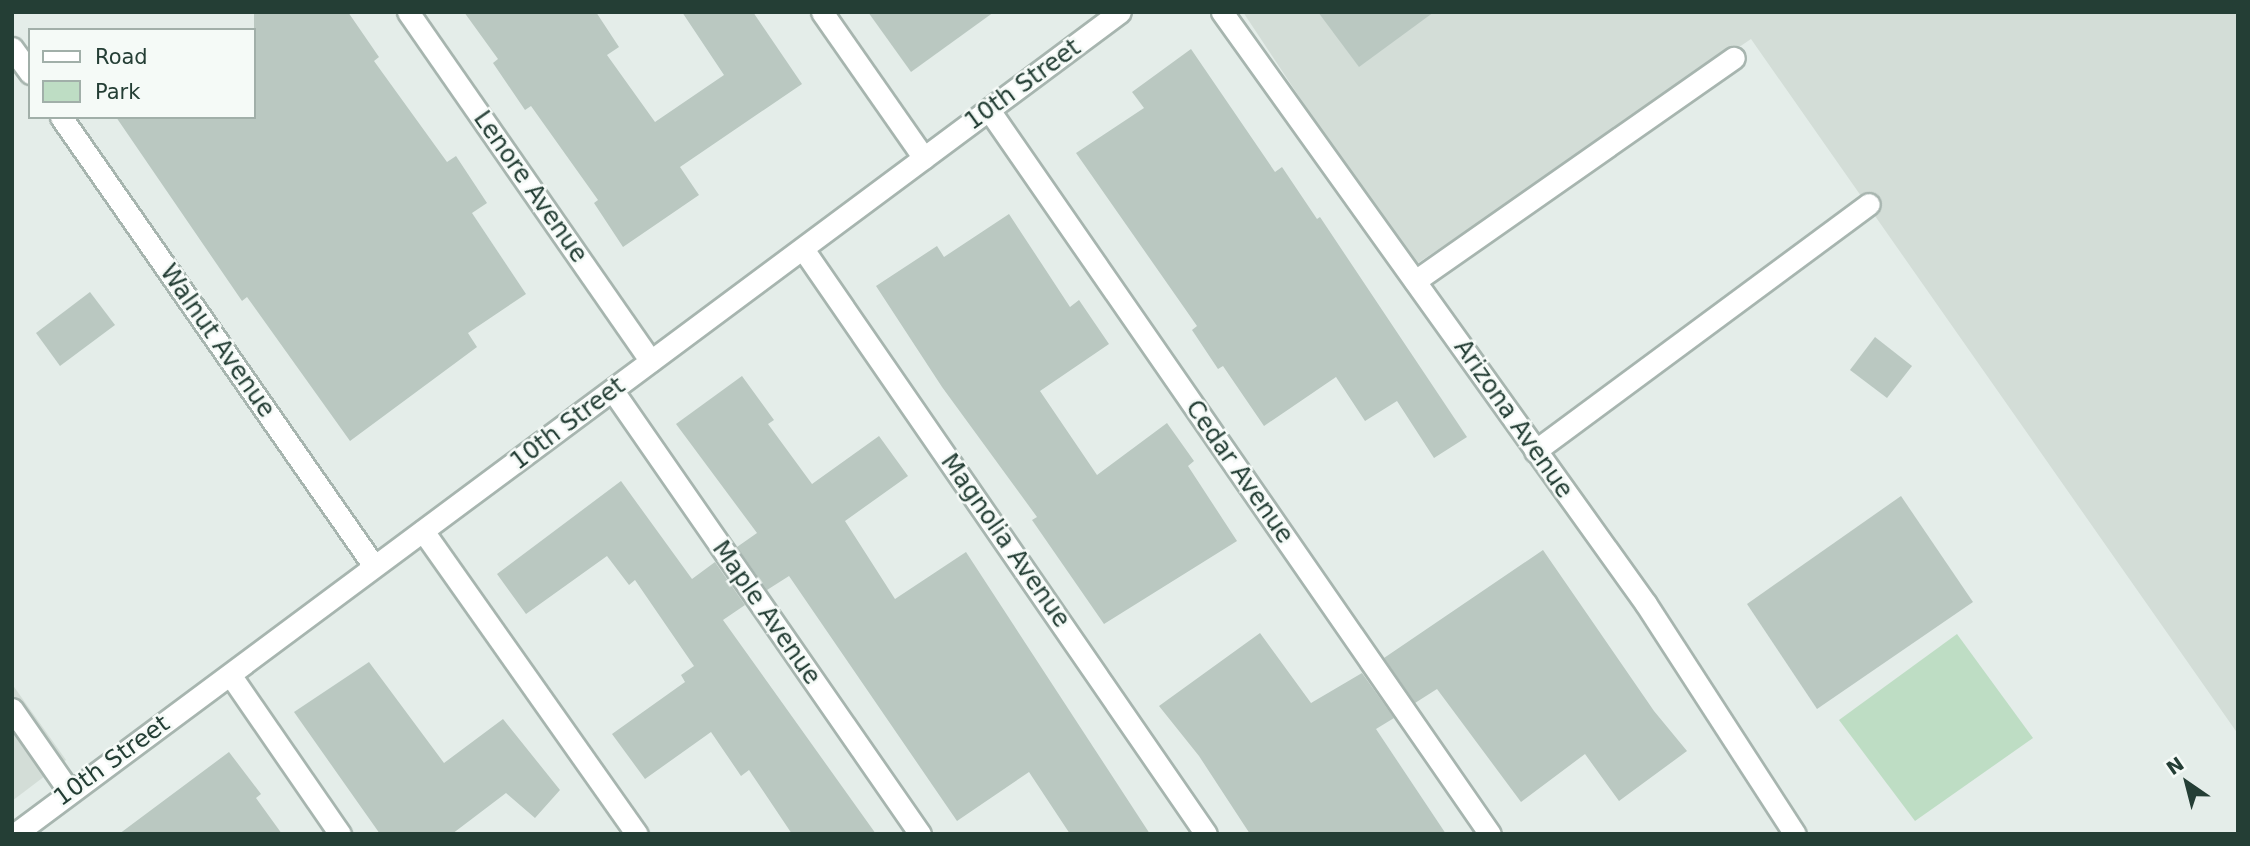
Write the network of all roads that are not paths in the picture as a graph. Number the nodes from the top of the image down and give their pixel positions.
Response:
1 (408, 12) edge
2 (822, 12) edge
3 (1120, 12) edge
4 (1222, 12) edge
5 (12, 48) edge
6 (1734, 58) dead end
7 (28, 70) edge
8 (989, 110) junction
9 (62, 119) edge
10 (923, 158) junction
11 (1868, 204) dead end
12 (803, 249) junction
13 (1415, 281) junction
14 (651, 361) junction
15 (613, 391) junction
16 (1535, 451) junction
17 (423, 531) junction
18 (374, 566) junction
19 (231, 676) junction
20 (12, 709) edge
21 (69, 791) junction
22 (15, 834) edge
23 (340, 834) edge
24 (637, 834) edge
25 (920, 834) edge
26 (1206, 834) edge
27 (1490, 834) edge
28 (1794, 834) edge

1 - 14 street, Lenore Avenue
2 - 10 street
3 - 8 street, 10th Street
4 - 13 street, Arizona Avenue
5 - 7 street
6 - 13 street
8 - 10 street, 10th Street
8 - 27 street, Cedar Avenue
9 - 18 street, Walnut Avenue
10 - 12 street, 10th Street
11 - 16 street
12 - 14 street, 10th Street
12 - 26 street, Magnolia Avenue
13 - 16 street, Arizona Avenue
14 - 15 street, 10th Street
15 - 17 street, 10th Street
15 - 25 street, Maple Avenue
16 - 28 street, Arizona Avenue
17 - 18 street, 10th Street
17 - 24 street
18 - 19 street, 10th Street
19 - 21 street, 10th Street
19 - 23 street
20 - 21 street
21 - 22 street, 10th Street

